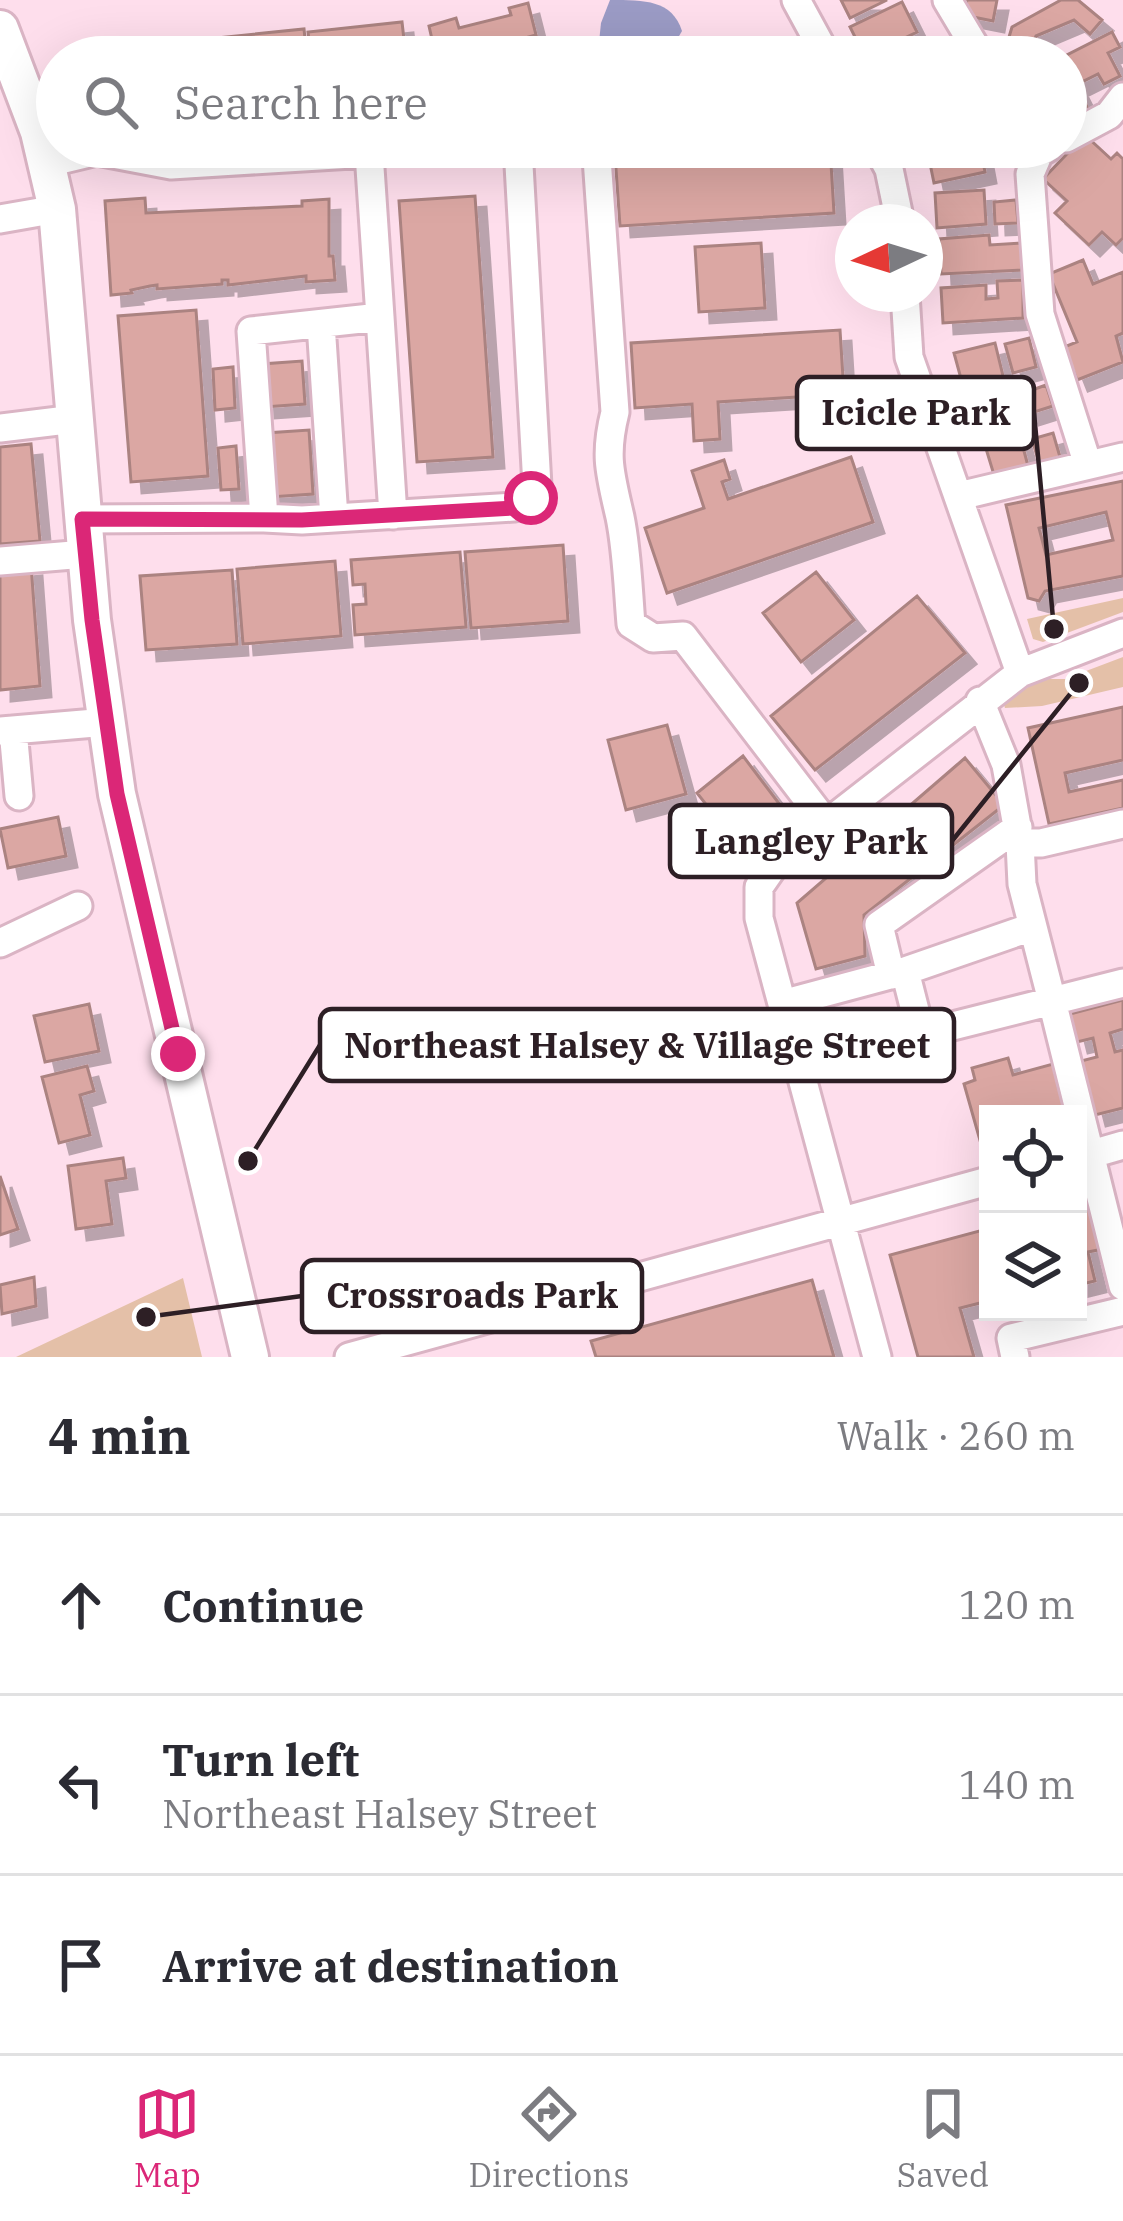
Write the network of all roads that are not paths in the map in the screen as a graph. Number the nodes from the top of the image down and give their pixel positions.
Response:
1 (796, 0) edge
2 (946, 0) edge
3 (0, 28) edge
4 (816, 36) edge
5 (968, 36) edge
6 (1123, 97) edge
7 (36, 126) edge
8 (1087, 127) edge
9 (48, 168) edge
10 (370, 168) edge
11 (519, 168) edge
12 (598, 168) edge
13 (888, 168) edge
14 (1032, 168) edge
15 (897, 204) edge
16 (57, 209) junction
17 (0, 219) edge
18 (906, 312) edge
19 (380, 317) junction
20 (321, 324) junction
21 (75, 419) junction
22 (0, 428) edge
23 (1123, 458) edge
24 (1088, 465) junction
25 (959, 496) junction
26 (394, 515) junction
27 (264, 518) junction
28 (334, 518) junction
29 (84, 537) junction
30 (0, 561) edge
31 (1123, 633) edge
32 (1020, 673) junction
33 (980, 700) junction
34 (107, 722) junction
35 (6, 731) edge
36 (19, 796) dead end
37 (826, 823) junction
38 (1123, 825) edge
39 (1019, 835) junction
40 (78, 906) dead end
41 (1031, 927) junction
42 (0, 944) edge
43 (898, 973) junction
44 (1123, 983) edge
45 (1052, 1000) junction
46 (782, 1004) junction
47 (1073, 1105) edge
48 (1123, 1145) edge
49 (1087, 1156) edge
50 (1087, 1170) edge
51 (979, 1184) edge
52 (840, 1223) junction
53 (1123, 1286) edge
54 (1123, 1311) edge
55 (250, 1357) edge
56 (349, 1357) edge
57 (877, 1357) edge
58 (1015, 1357) edge

1 - 4 street
2 - 5 street
3 - 7 main road
6 - 8 street
9 - 16 main road
10 - 19 street
11 - 26 street
12 - 37 street
13 - 15 street
14 - 24 street
16 - 17 street
16 - 21 main road
18 - 25 street
19 - 20 street
19 - 26 street
20 - 27 street
20 - 28 street
21 - 22 street
21 - 29 main road
23 - 24 street
24 - 25 street
25 - 32 street
26 - 28 street
27 - 28 street
27 - 29 street
29 - 30 street
29 - 34 main road
31 - 32 street
32 - 33 street
33 - 37 street
33 - 39 street
34 - 35 street
34 - 55 main road
35 - 36 street
37 - 46 street
38 - 39 street
39 - 41 street
39 - 43 street
40 - 42 street
41 - 43 street
41 - 45 street
43 - 45 street
43 - 46 street
44 - 45 street
45 - 47 street
46 - 52 street
48 - 49 street
50 - 53 street
51 - 52 street
52 - 56 street
52 - 57 street
54 - 58 street

